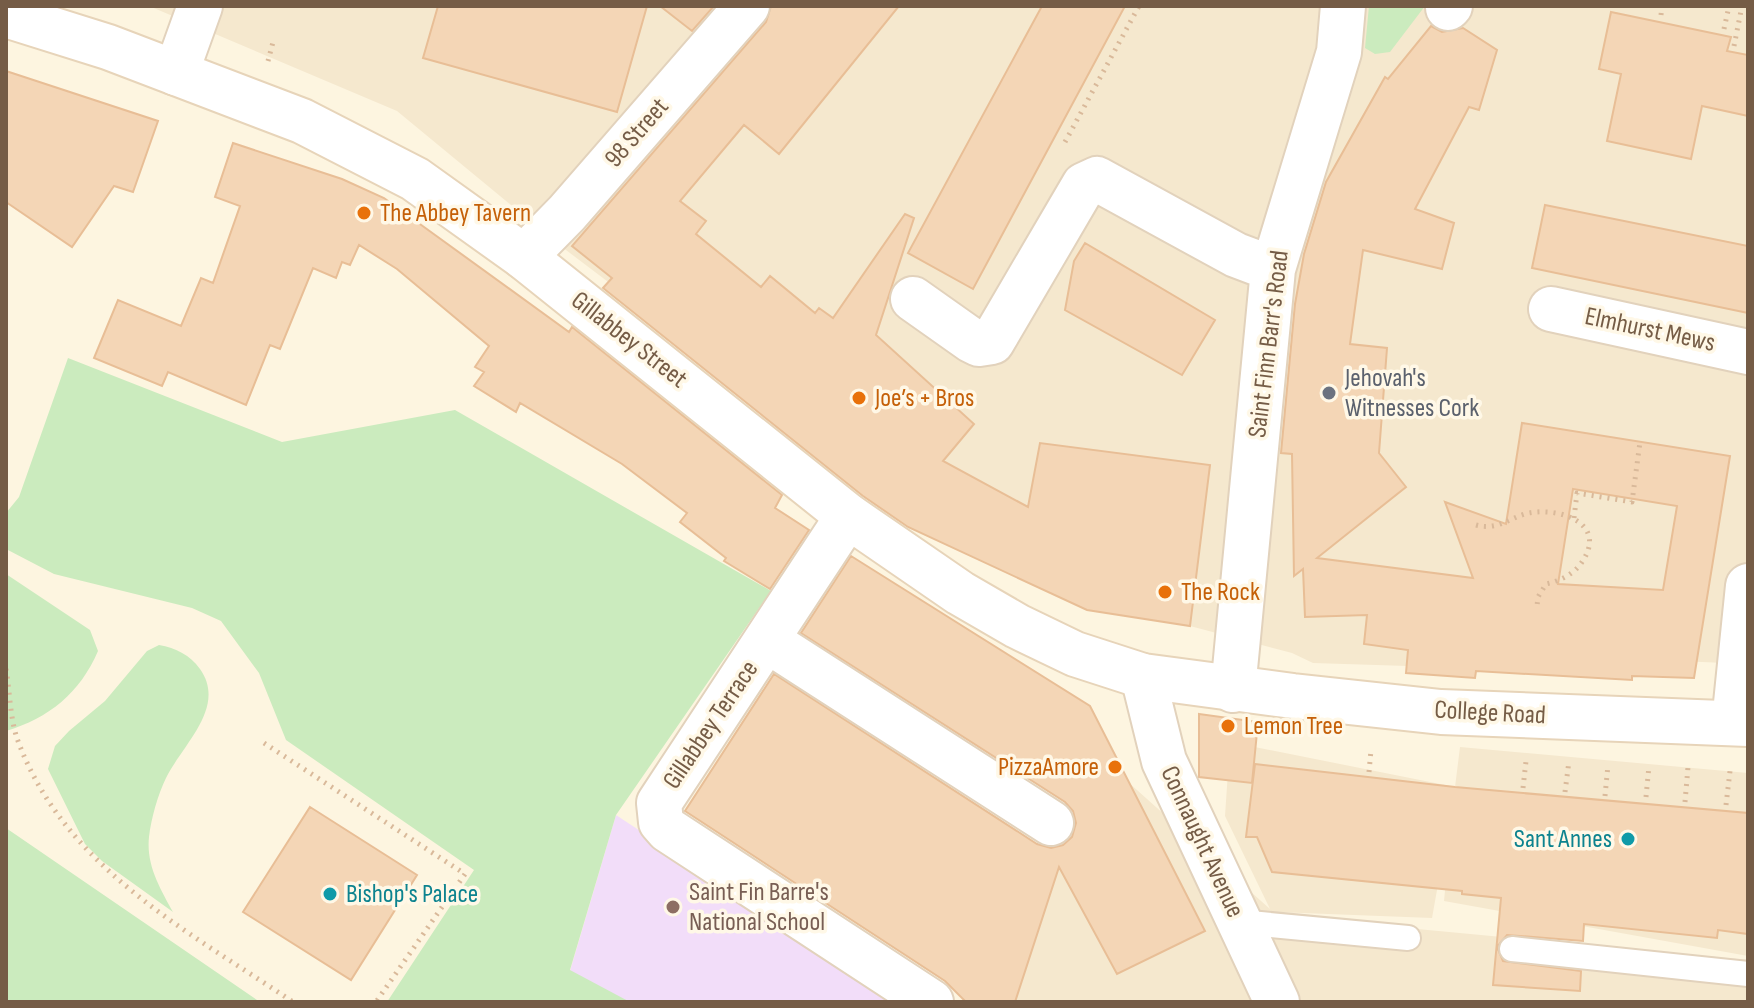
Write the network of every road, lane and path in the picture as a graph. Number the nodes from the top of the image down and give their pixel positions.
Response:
1 (200, 6) edge
2 (747, 6) edge
3 (1343, 6) edge
4 (1662, 6) edge
5 (1729, 6) edge
6 (1742, 6) edge
7 (6, 15) edge
8 (1661, 15) dead end
9 (1724, 29) dead end
10 (1734, 46) dead end
11 (176, 73) junction
12 (524, 257) junction
13 (1273, 269) junction
14 (913, 299) dead end
15 (1551, 309) dead end
16 (1748, 352) edge
17 (1640, 442) dead end
18 (848, 516) junction
19 (1574, 518) junction
20 (1476, 525) dead end
21 (1748, 586) edge
22 (1537, 606) dead end
23 (768, 641) junction
24 (6, 669) edge
25 (1143, 676) junction
26 (1233, 690) junction
27 (1738, 736) edge
28 (264, 743) dead end
29 (1571, 747) dead end
30 (1609, 750) dead end
31 (1650, 754) dead end
32 (1689, 757) dead end
33 (1565, 792) dead end
34 (1605, 796) dead end
35 (1646, 797) dead end
36 (1685, 802) dead end
37 (1726, 805) dead end
38 (1051, 823) dead end
39 (1239, 922) junction
40 (1408, 938) dead end
41 (1512, 949) dead end
42 (1748, 974) edge
43 (293, 1002) edge
44 (376, 1002) edge
45 (931, 1002) edge
46 (1277, 1002) edge

1 - 11 street
2 - 12 street, 98 Street
3 - 13 street, Saint Finn Barr's Road
4 - 8 path
5 - 9 path
6 - 10 path
7 - 11 street, Gillabbey Street
11 - 12 street, Gillabbey Street
12 - 18 street, Gillabbey Street
13 - 14 street
13 - 26 street, Saint Finn Barr's Road
15 - 16 street, Elmhurst Mews
17 - 19 path
18 - 23 street, Gillabbey Terrace
18 - 25 street, Gillabbey Street
19 - 20 path
19 - 22 path
21 - 27 street
23 - 38 street, Gillabbey Terrace
23 - 45 street, Gillabbey Terrace
24 - 43 path
25 - 26 street, Gillabbey Street
25 - 39 street, Connaught Avenue
26 - 27 street, College Road
27 - 37 path
28 - 44 path
29 - 33 path
30 - 34 path
31 - 35 path
32 - 36 path
39 - 40 lane
39 - 46 street, Connaught Avenue
41 - 42 lane

